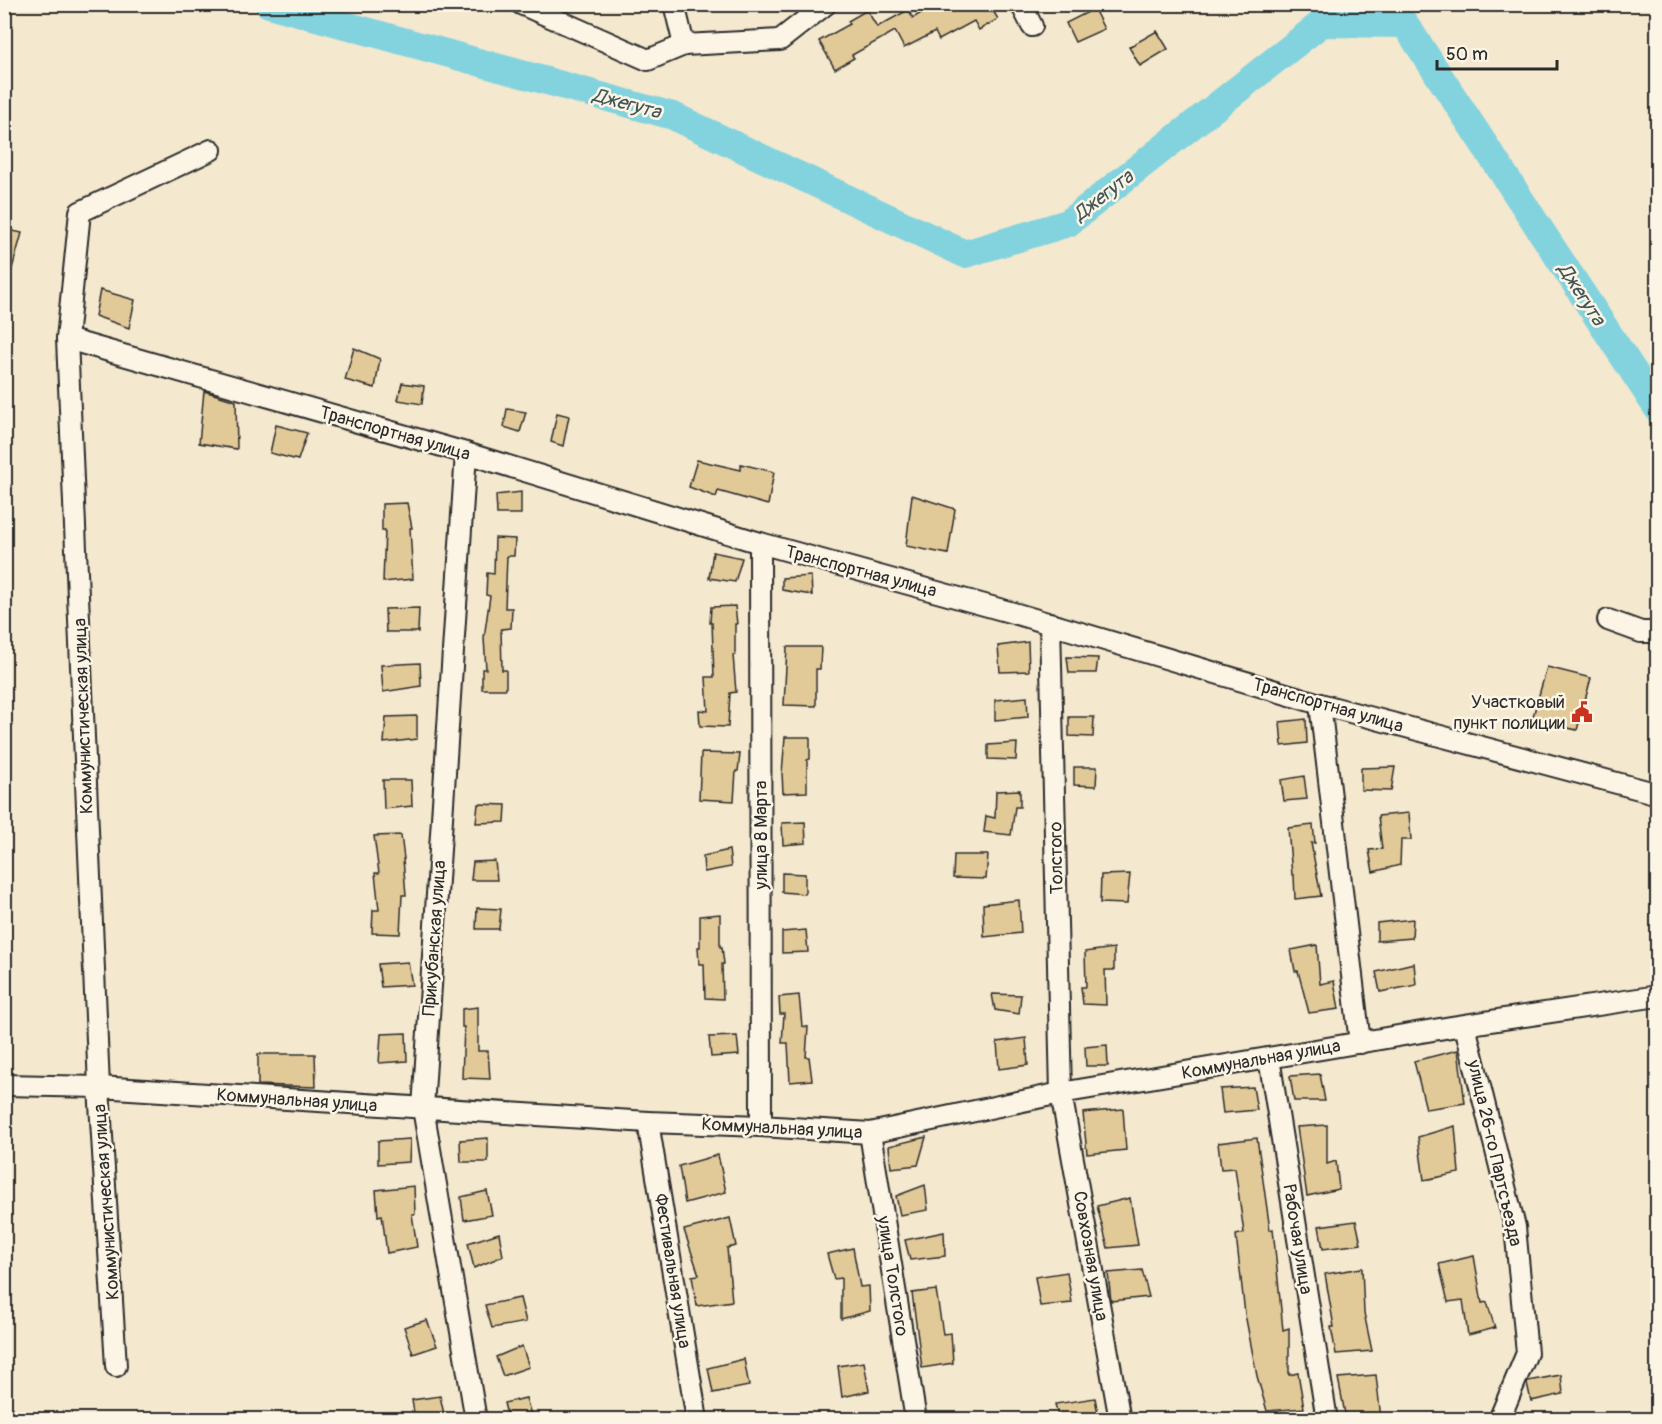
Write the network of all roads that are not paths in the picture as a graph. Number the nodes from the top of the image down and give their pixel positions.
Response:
1 (521, 4) edge
2 (676, 4) edge
3 (825, 4) edge
4 (1021, 4) edge
5 (1032, 26) dead end
6 (684, 45) junction
7 (211, 150) dead end
8 (67, 339) junction
9 (466, 453) junction
10 (760, 543) junction
11 (1608, 620) dead end
12 (1050, 624) junction
13 (1658, 632) edge
14 (1320, 704) junction
15 (1658, 794) edge
16 (1658, 996) edge
17 (1465, 1026) junction
18 (1360, 1043) junction
19 (1269, 1058) junction
20 (4, 1085) edge
21 (99, 1087) junction
22 (1061, 1093) junction
23 (423, 1108) junction
24 (648, 1122) junction
25 (761, 1126) junction
26 (870, 1133) junction
27 (116, 1366) dead end
28 (476, 1419) edge
29 (697, 1419) edge
30 (916, 1419) edge
31 (1120, 1419) edge
32 (1327, 1419) edge
33 (1499, 1419) edge

1 - 6 street
2 - 6 street
3 - 6 street
4 - 5 street
7 - 8 street, Коммунистическая улица
8 - 9 street, Транспортная улица
8 - 21 street, Коммунистическая улица
9 - 10 street, Транспортная улица
9 - 23 street, Прикубанская улица
10 - 12 street, Транспортная улица
10 - 25 street, улица 8 Марта
11 - 13 street
12 - 14 street, Транспортная улица
12 - 22 street, Толстого
14 - 15 street, Транспортная улица
14 - 18 street
16 - 17 street, Коммунальная улица
17 - 18 street, Коммунальная улица
17 - 33 street, улица 26-го Партсъезда
18 - 19 street, Коммунальная улица
19 - 22 street, Коммунальная улица
19 - 32 street, Рабочая улица
20 - 21 street, Коммунальная улица
21 - 23 street, Коммунальная улица
21 - 27 street, Коммунистическая улица
22 - 26 street, Коммунальная улица
22 - 31 street, Совхозная улица
23 - 24 street, Коммунальная улица
23 - 28 street, Прикубанская улица
24 - 25 street, Коммунальная улица
24 - 29 street, Фестивальная улица
25 - 26 street, Коммунальная улица
26 - 30 street, улица Толстого

